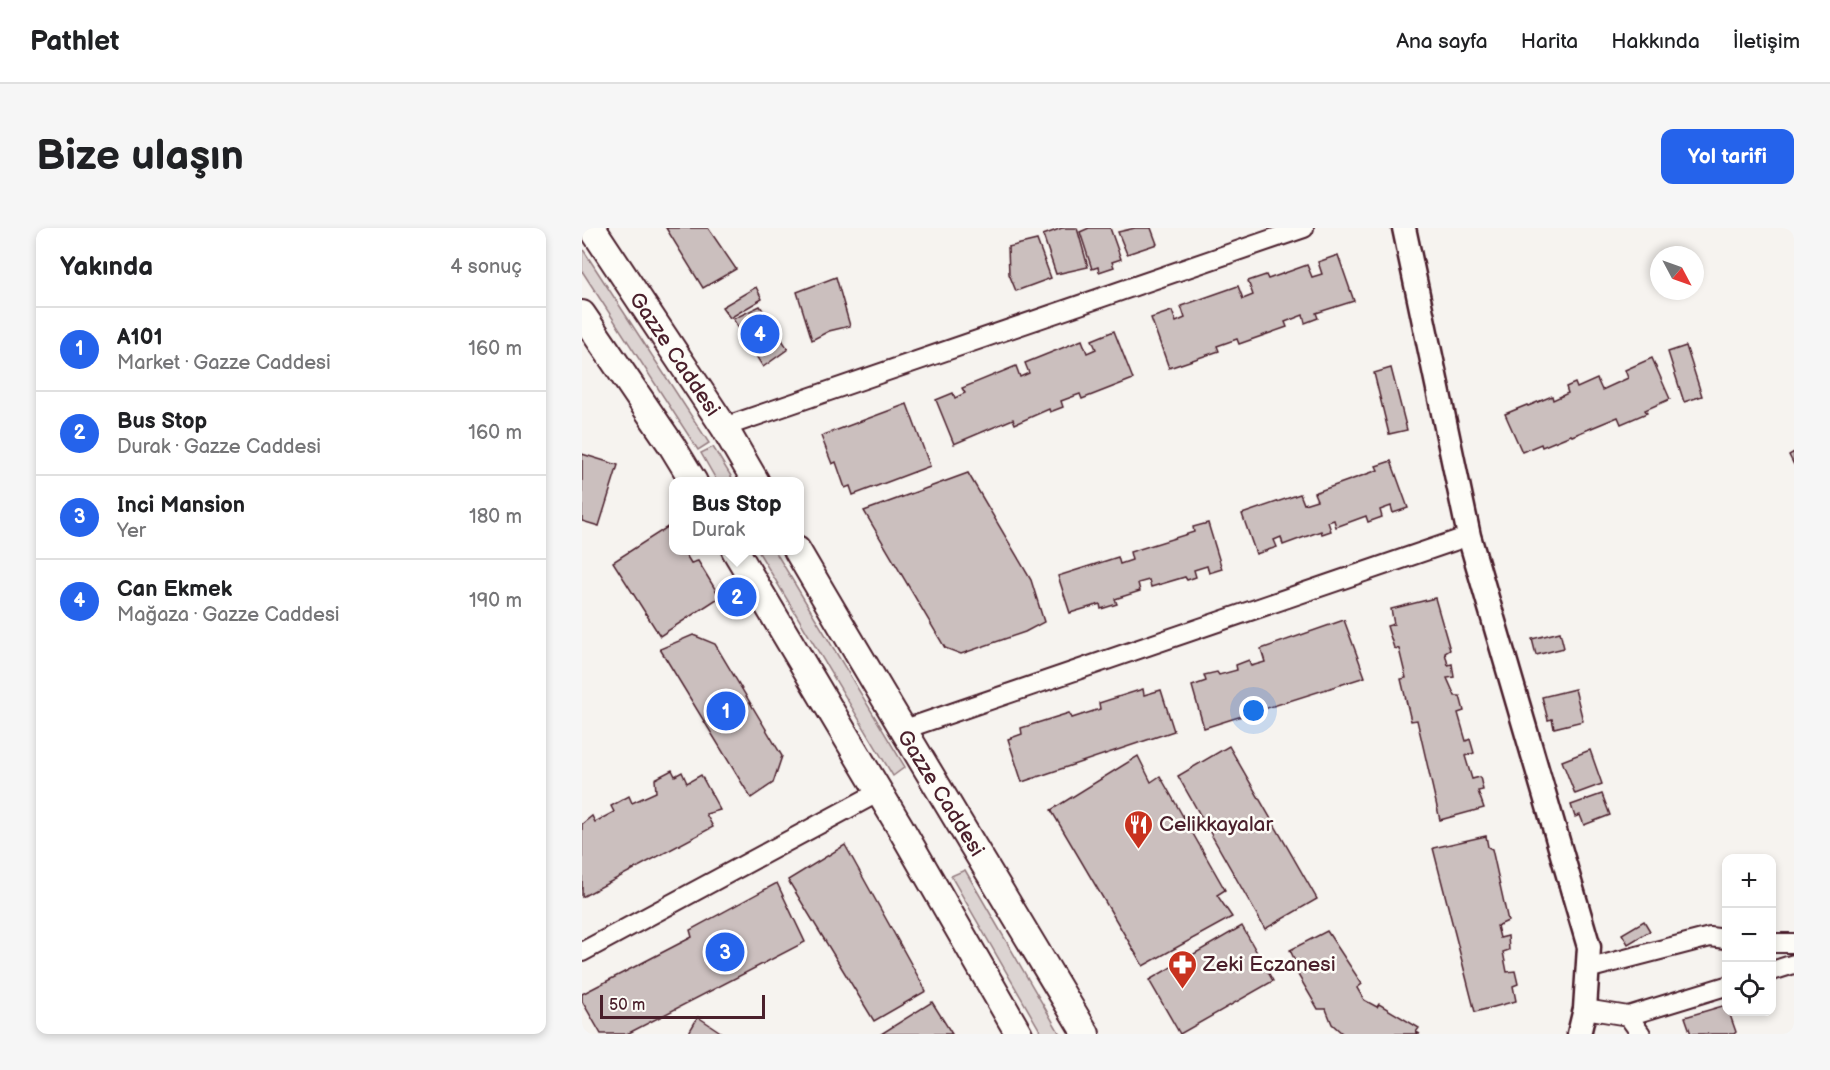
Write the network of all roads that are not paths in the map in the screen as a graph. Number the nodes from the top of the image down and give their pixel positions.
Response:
1 (592, 228) edge
2 (1304, 228) edge
3 (1404, 228) edge
4 (582, 314) edge
5 (724, 427) junction
6 (691, 477) edge
7 (753, 477) edge
8 (1468, 536) junction
9 (738, 555) edge
10 (799, 555) edge
11 (902, 730) junction
12 (879, 792) junction
13 (1722, 938) edge
14 (1776, 943) edge
15 (1794, 944) edge
16 (582, 952) edge
17 (1794, 964) edge
18 (1587, 969) junction
19 (1776, 970) edge
20 (1722, 987) edge
21 (1585, 1009) junction
22 (1628, 1016) junction
23 (1018, 1034) edge
24 (1086, 1034) edge
25 (1579, 1034) edge
26 (1641, 1034) edge

1 - 5 main road, Gazze Caddesi
2 - 5 street
3 - 8 street
4 - 6 main road
5 - 7 main road, Gazze Caddesi
8 - 11 street
8 - 18 street
9 - 12 main road
10 - 11 main road, Gazze Caddesi
11 - 24 main road, Gazze Caddesi
12 - 16 street
12 - 23 main road
13 - 18 street
14 - 15 street
17 - 19 street
18 - 21 street
20 - 22 street
21 - 22 street
21 - 25 street
22 - 26 street

